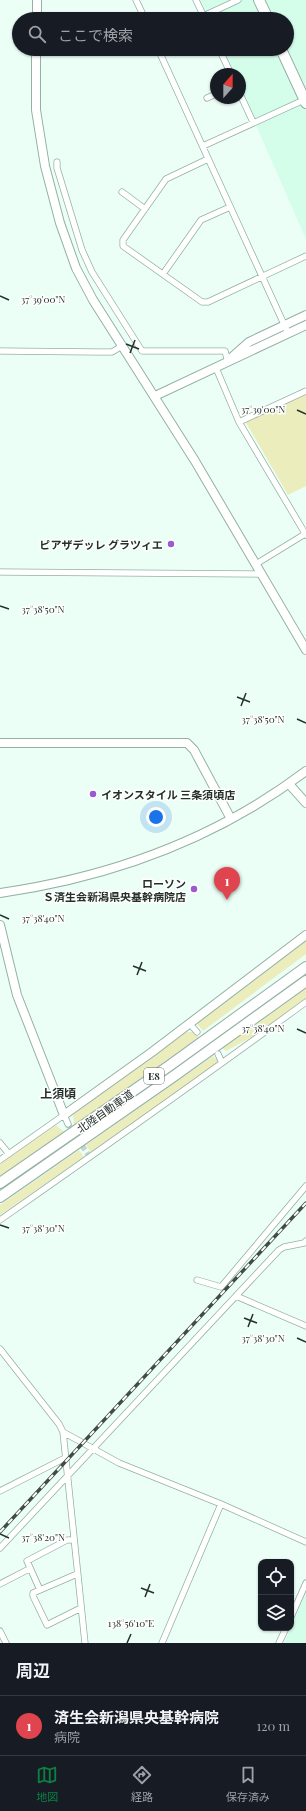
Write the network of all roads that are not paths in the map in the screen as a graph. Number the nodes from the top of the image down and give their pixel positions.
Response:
1 (38, 0) edge
2 (136, 0) edge
3 (196, 0) edge
4 (238, 0) edge
5 (259, 0) edge
6 (37, 12) edge
7 (141, 12) edge
8 (201, 12) edge
9 (215, 12) edge
10 (265, 12) edge
11 (36, 56) edge
12 (161, 56) edge
13 (222, 56) edge
14 (284, 56) edge
15 (228, 68) edge
16 (306, 101) edge
17 (245, 104) edge
18 (253, 122) junction
19 (203, 146) junction
20 (208, 159) junction
21 (57, 162) dead end
22 (122, 192) dead end
23 (230, 207) junction
24 (145, 209) junction
25 (306, 256) edge
26 (163, 274) junction
27 (263, 276) junction
28 (306, 315) edge
29 (285, 325) junction
30 (306, 325) edge
31 (288, 333) junction
32 (122, 346) junction
33 (0, 351) edge
34 (228, 362) junction
35 (216, 368) junction
36 (306, 391) edge
37 (155, 396) junction
38 (239, 422) junction
39 (306, 535) edge
40 (256, 564) junction
41 (0, 572) edge
42 (262, 574) junction
43 (306, 650) edge
44 (0, 743) edge
45 (306, 772) edge
46 (290, 784) junction
47 (306, 803) edge
48 (231, 819) junction
49 (0, 893) edge
50 (0, 925) edge
51 (306, 935) edge
52 (306, 967) edge
53 (306, 980) edge
54 (306, 1002) edge
55 (189, 1023) junction
56 (197, 1032) dead end
57 (218, 1054) dead end
58 (222, 1063) junction
59 (64, 1115) junction
60 (68, 1124) tunnel mouth
61 (0, 1144) edge
62 (9, 1154) junction
63 (0, 1160) edge
64 (0, 1183) edge
65 (306, 1186) edge
66 (0, 1197) edge
67 (0, 1220) edge
68 (306, 1241) edge
69 (197, 1280) dead end
70 (236, 1296) junction
71 (306, 1326) edge
72 (0, 1349) edge
73 (64, 1432) junction
74 (93, 1448) junction
75 (65, 1458) junction
76 (67, 1477) junction
77 (0, 1490) edge
78 (222, 1504) junction
79 (74, 1540) junction
80 (306, 1542) edge
81 (0, 1548) edge
82 (30, 1569) junction
83 (77, 1574) junction
84 (306, 1583) edge
85 (0, 1584) edge
86 (40, 1590) junction
87 (81, 1608) junction
88 (294, 1610) edge
89 (0, 1631) edge
90 (285, 1631) edge
91 (6, 1643) edge
92 (85, 1643) edge
93 (162, 1643) edge
94 (279, 1643) edge

1 - 6 street
2 - 7 street
3 - 8 street
4 - 9 street
5 - 10 highway
11 - 32 street
12 - 19 street
13 - 15 street
14 - 16 highway
16 - 18 street
17 - 18 street
18 - 19 street
19 - 20 street
20 - 23 street
20 - 24 street
21 - 34 street
22 - 24 street
23 - 26 street
23 - 27 street
24 - 26 street
25 - 27 street
26 - 27 street
27 - 29 street
28 - 29 street
29 - 31 street
29 - 34 street
30 - 31 street
31 - 34 street
32 - 33 street
32 - 37 street
34 - 35 street
35 - 37 street
35 - 38 street
36 - 38 street
37 - 40 street
38 - 39 street
39 - 40 street
40 - 42 street
41 - 42 street
42 - 43 street
44 - 48 street
45 - 46 street
46 - 47 street
46 - 48 street
48 - 49 street
50 - 59 street
51 - 55 street
52 - 64 highway, 北陸自動車道 / E8
53 - 66 highway, 北陸自動車道 / E8
54 - 58 street
55 - 56 street
55 - 59 street
57 - 58 street
58 - 67 street
59 - 60 street
59 - 62 street
61 - 62 street
62 - 63 street
65 - 69 street
68 - 70 street
70 - 71 street
70 - 74 street
72 - 73 street
73 - 74 street
73 - 75 street
74 - 76 street
74 - 78 street
75 - 76 street
75 - 77 street
76 - 79 street
76 - 81 street
78 - 80 street
78 - 93 street
79 - 82 street
79 - 83 street
82 - 85 street
82 - 86 street
83 - 86 street
83 - 87 street
84 - 88 street
86 - 87 street
87 - 92 street
89 - 91 street
90 - 94 street

